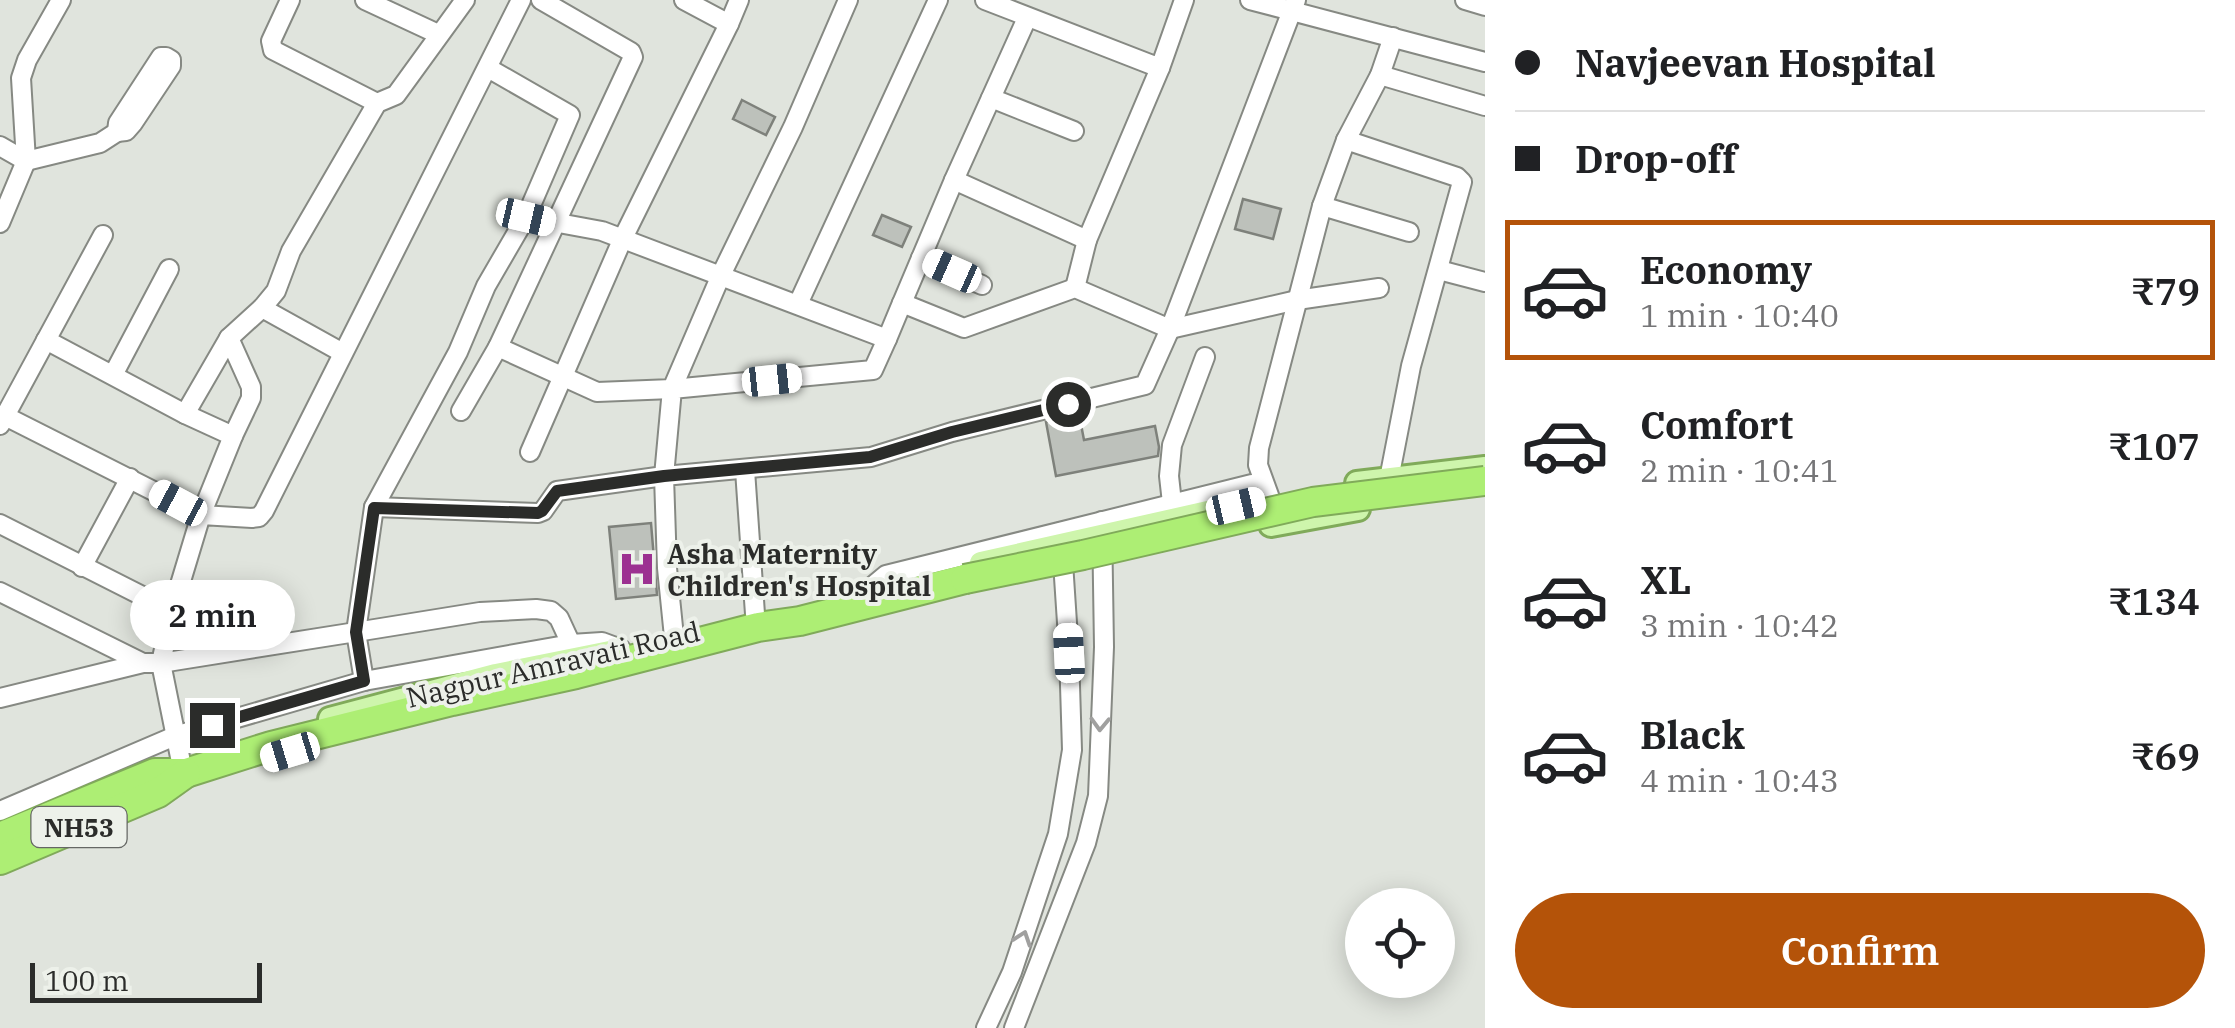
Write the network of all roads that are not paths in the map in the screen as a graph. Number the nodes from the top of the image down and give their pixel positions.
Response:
1 (61, 0) edge
2 (290, 0) edge
3 (365, 0) edge
4 (465, 0) edge
5 (521, 0) edge
6 (541, 0) edge
7 (684, 0) edge
8 (739, 0) edge
9 (848, 0) edge
10 (938, 0) edge
11 (985, 0) edge
12 (1184, 0) edge
13 (1250, 0) edge
14 (1465, 0) edge
15 (1294, 6) edge
16 (1485, 6) edge
17 (1027, 18) junction
18 (729, 24) junction
19 (438, 34) junction
20 (1393, 38) junction
21 (1485, 62) edge
22 (488, 68) junction
23 (1160, 68) junction
24 (1380, 75) junction
25 (991, 98) junction
26 (377, 103) junction
27 (1485, 106) edge
28 (1074, 131) dead end
29 (117, 132) dead end
30 (1346, 140) junction
31 (0, 146) edge
32 (26, 161) junction
33 (954, 180) junction
34 (6, 195) edge
35 (1322, 206) junction
36 (526, 217) junction
37 (0, 223) edge
38 (556, 224) junction
39 (1409, 232) dead end
40 (103, 236) dead end
41 (624, 238) junction
42 (1087, 240) junction
43 (921, 258) junction
44 (169, 269) dead end
45 (1438, 270) junction
46 (721, 274) junction
47 (1485, 282) edge
48 (982, 285) dead end
49 (1075, 288) junction
50 (1380, 288) dead end
51 (1296, 300) junction
52 (798, 304) junction
53 (902, 304) junction
54 (262, 308) junction
55 (1170, 329) junction
56 (229, 338) junction
57 (887, 339) junction
58 (46, 340) junction
59 (498, 348) junction
60 (343, 353) junction
61 (1205, 357) dead end
62 (113, 376) junction
63 (562, 376) junction
64 (0, 383) edge
65 (672, 389) junction
66 (18, 392) junction
67 (461, 411) dead end
68 (184, 414) junction
69 (2, 420) edge
70 (233, 436) junction
71 (530, 452) dead end
72 (1485, 468) edge
73 (745, 470) junction
74 (664, 476) junction
75 (130, 478) junction
76 (1390, 479) junction
77 (1485, 481) edge
78 (1485, 489) edge
79 (1268, 499) junction
80 (1172, 504) junction
81 (374, 508) junction
82 (201, 516) junction
83 (0, 524) edge
84 (1102, 529) junction
85 (1062, 537) junction
86 (1103, 562) junction
87 (82, 567) junction
88 (1065, 568) junction
89 (0, 592) edge
90 (172, 611) junction
91 (756, 614) junction
92 (356, 632) junction
93 (674, 637) junction
94 (571, 644) junction
95 (621, 649) junction
96 (152, 662) junction
97 (364, 681) junction
98 (0, 698) edge
99 (175, 736) junction
100 (170, 775) junction
101 (1065, 792) junction
102 (1098, 796) junction
103 (0, 812) edge
104 (0, 837) edge
105 (0, 860) edge
106 (986, 1028) edge
107 (1014, 1028) edge

1 - 32 street
2 - 26 street
3 - 19 street
4 - 19 street
5 - 22 street
6 - 38 street
7 - 18 street
8 - 18 street
9 - 46 street
10 - 52 street
11 - 17 street
12 - 23 street
13 - 15 street
14 - 16 street
15 - 20 street
15 - 55 street
17 - 23 street
17 - 25 street
18 - 41 street
19 - 26 street
20 - 21 street
20 - 24 street
22 - 36 street
22 - 60 street
23 - 42 street
24 - 27 street
24 - 30 street
25 - 28 street
25 - 33 street
26 - 54 street
29 - 32 street
30 - 35 street
30 - 45 street
31 - 32 street
32 - 34 street
33 - 42 street
33 - 43 street
34 - 37 street
35 - 39 street
35 - 51 street
36 - 38 street
36 - 81 street
38 - 41 street
38 - 59 street
40 - 58 street
41 - 46 street
41 - 63 street
42 - 49 street
43 - 48 street
43 - 53 street
44 - 62 street
45 - 47 street
45 - 76 street
46 - 52 street
46 - 65 street
49 - 53 street
49 - 55 street
50 - 51 street
51 - 55 street
51 - 79 street
52 - 57 street
53 - 57 street
54 - 56 street
54 - 60 street
55 - 73 street
56 - 68 street
56 - 70 street
57 - 65 street
58 - 62 street
58 - 66 street
59 - 63 street
59 - 67 street
60 - 82 street
61 - 80 street
62 - 68 street
63 - 65 street
63 - 71 street
64 - 66 street
65 - 74 street
66 - 69 street
68 - 70 street
69 - 75 street
70 - 82 street
72 - 76 main road, Nagpur Amravati Road / NH53
73 - 74 street
73 - 91 street
74 - 81 street
74 - 93 street
75 - 82 street
75 - 87 street
76 - 79 main road, Nagpur Amravati Road / NH53
77 - 100 highway, bridge
78 - 86 main road, Nagpur Amravati Road / NH53
79 - 80 street
79 - 84 main road, Nagpur Amravati Road / NH53
80 - 84 street
81 - 92 street
82 - 90 street
83 - 87 street
84 - 85 main road, Nagpur Amravati Road / NH53
84 - 86 street
85 - 88 street
85 - 91 main road, Nagpur Amravati Road / NH53
86 - 88 main road, Nagpur Amravati Road / NH53
86 -> 102 street
87 - 90 street
88 - 100 main road, Nagpur Amravati Road / NH53
88 - 101 street
89 - 96 street
90 - 96 street
91 - 93 main road, Nagpur Amravati Road / NH53
92 - 94 street
92 - 96 street
92 - 97 street
93 - 95 main road, Nagpur Amravati Road / NH53
94 - 95 street
94 - 97 street
95 - 100 main road, Nagpur Amravati Road / NH53
96 - 98 street
96 - 99 street
97 - 99 street
99 - 100 street
99 - 103 street
100 - 104 highway, Nagpur Amravati Road / NH53
100 - 105 highway, Nagpur Amravati Road / NH53
101 - 102 street
106 -> 101 street
102 - 107 street

